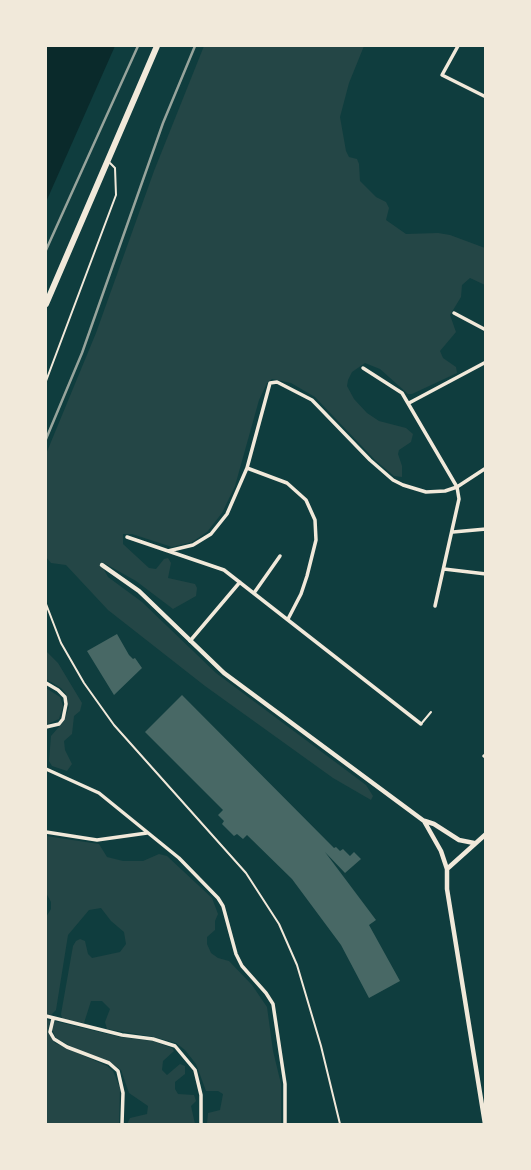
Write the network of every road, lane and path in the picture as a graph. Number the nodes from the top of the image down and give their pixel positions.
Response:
1 (158, 46) edge
2 (458, 46) edge
3 (485, 97) edge
4 (107, 160) junction
5 (46, 303) edge
6 (454, 313) dead end
7 (485, 330) edge
8 (485, 362) edge
9 (363, 368) dead end
10 (46, 381) edge
11 (409, 403) junction
12 (247, 468) junction
13 (485, 468) edge
14 (457, 487) junction
15 (485, 528) edge
16 (453, 532) junction
17 (127, 537) dead end
18 (168, 551) junction
19 (280, 556) dead end
20 (102, 565) dead end
21 (444, 569) junction
22 (485, 574) edge
23 (240, 582) junction
24 (254, 593) junction
25 (46, 604) edge
26 (435, 606) dead end
27 (288, 618) junction
28 (190, 642) junction
29 (46, 683) edge
30 (431, 712) dead end
31 (421, 723) joint
32 (46, 727) edge
33 (46, 769) edge
34 (424, 821) junction
35 (46, 832) edge
36 (148, 833) junction
37 (485, 834) edge
38 (475, 844) junction
39 (447, 869) junction
40 (46, 1016) edge
41 (53, 1019) junction
42 (485, 1071) edge
43 (476, 1072) junction
44 (122, 1125) edge
45 (201, 1125) edge
46 (285, 1125) edge
47 (340, 1125) edge
48 (485, 1125) edge

1 - 4 main road
2 - 3 street
4 - 5 main road
4 - 10 lane
6 - 7 street
8 - 11 street
9 - 11 street
11 - 14 street
12 - 14 street
12 - 18 street
12 - 27 street
13 - 14 street
14 - 16 street
15 - 16 street
16 - 21 street
17 - 18 street
18 - 23 street
19 - 24 street
20 - 28 street
21 - 22 street
21 - 26 street
23 - 24 street
23 - 28 street
24 - 27 street
25 - 47 lane
27 - 31 street
28 - 34 street
29 - 32 street
30 - 31 lane
33 - 36 street
34 - 38 street
34 - 39 street
35 - 36 street
36 - 46 street
37 - 38 street
38 - 39 street
39 - 43 street
40 - 41 street
41 - 44 street
41 - 45 street
42 - 43 lane
43 - 48 street

